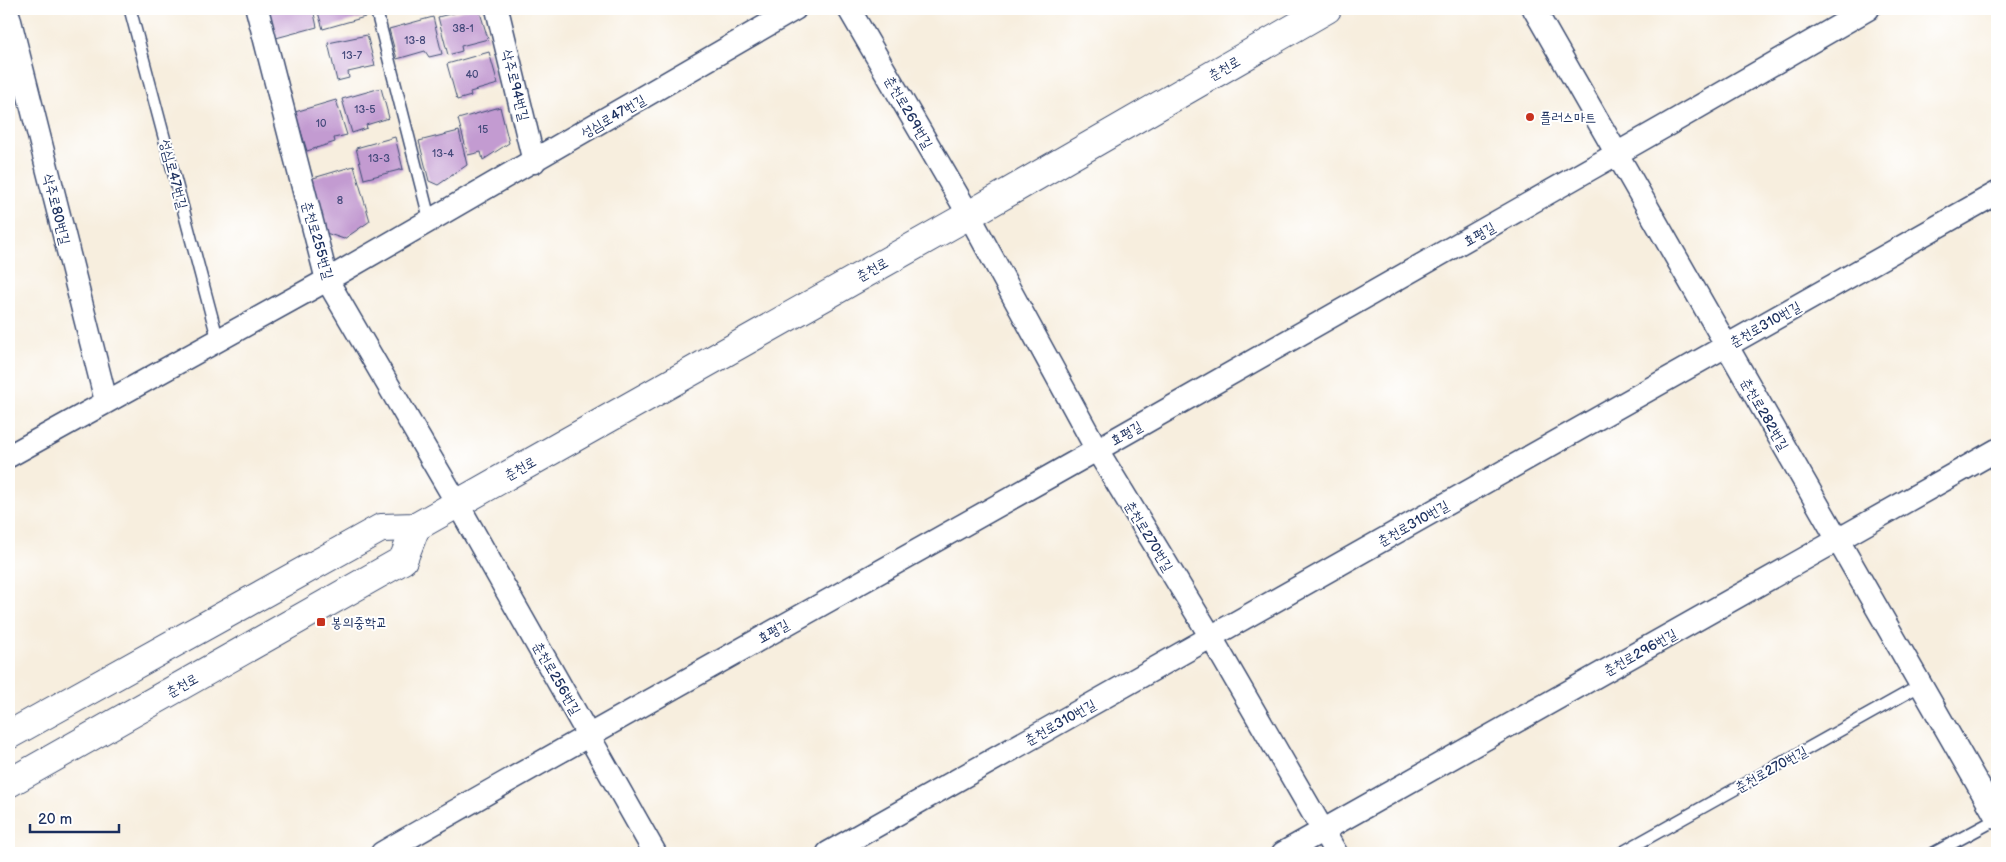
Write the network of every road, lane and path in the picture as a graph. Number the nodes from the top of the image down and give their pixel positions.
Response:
1 (130, 9) edge
2 (257, 9) edge
3 (376, 9) edge
4 (497, 9) edge
5 (795, 9) edge
6 (849, 9) edge
7 (1327, 9) edge
8 (1534, 9) edge
9 (1868, 9) edge
10 (9, 17) edge
11 (1617, 155) junction
12 (534, 162) junction
13 (1997, 193) edge
14 (968, 215) junction
15 (430, 221) junction
16 (327, 280) junction
17 (218, 340) junction
18 (1726, 346) junction
19 (106, 401) junction
20 (1097, 450) junction
21 (1997, 450) edge
22 (9, 456) edge
23 (457, 504) junction
24 (416, 527) junction
25 (1838, 540) junction
26 (1211, 637) junction
27 (1921, 686) junction
28 (589, 734) junction
29 (9, 735) edge
30 (9, 783) edge
31 (1997, 818) edge
32 (1323, 830) junction
33 (382, 853) edge
34 (655, 853) edge
35 (828, 853) edge
36 (1283, 853) edge
37 (1336, 853) edge
38 (1621, 853) edge
39 (1934, 853) edge

1 - 17 lane, 성심로47번길
2 - 16 street, 춘천로255번길
3 - 15 lane
4 - 12 street, 삭주로94번길
5 - 12 street, 성심로47번길
6 - 14 street, 춘천로269번길
7 - 14 street, 춘천로
8 - 11 street, 춘천로282번길
9 - 11 street, 효평길
10 - 19 street, 삭주로80번길
11 - 18 street, 춘천로282번길
11 - 20 street, 효평길
12 - 15 street, 성심로47번길
13 - 18 street, 춘천로310번길
14 - 20 street, 춘천로270번길
14 - 23 street, 춘천로
15 - 16 street, 성심로47번길
16 - 17 street, 성심로47번길
16 - 23 street, 춘천로255번길
17 - 19 street, 성심로47번길
18 - 25 street, 춘천로282번길
18 - 26 street, 춘천로310번길
19 - 22 street, 성심로47번길
20 - 26 street, 춘천로270번길
20 - 28 street, 효평길
21 - 25 street, 춘천로296번길
23 - 24 street, 춘천로
23 - 28 street, 춘천로256번길
24 - 29 street, 춘천로
24 - 30 street, 춘천로
25 - 27 street, 춘천로282번길
25 - 32 street, 춘천로296번길
26 - 32 street, 춘천로270번길
26 - 35 street, 춘천로310번길
27 - 31 street, 춘천로282번길
27 - 38 lane, 춘천로270번길
28 - 33 street, 효평길
28 - 34 street, 춘천로256번길
31 - 39 lane
32 - 36 street, 춘천로296번길
32 - 37 street, 춘천로270번길

